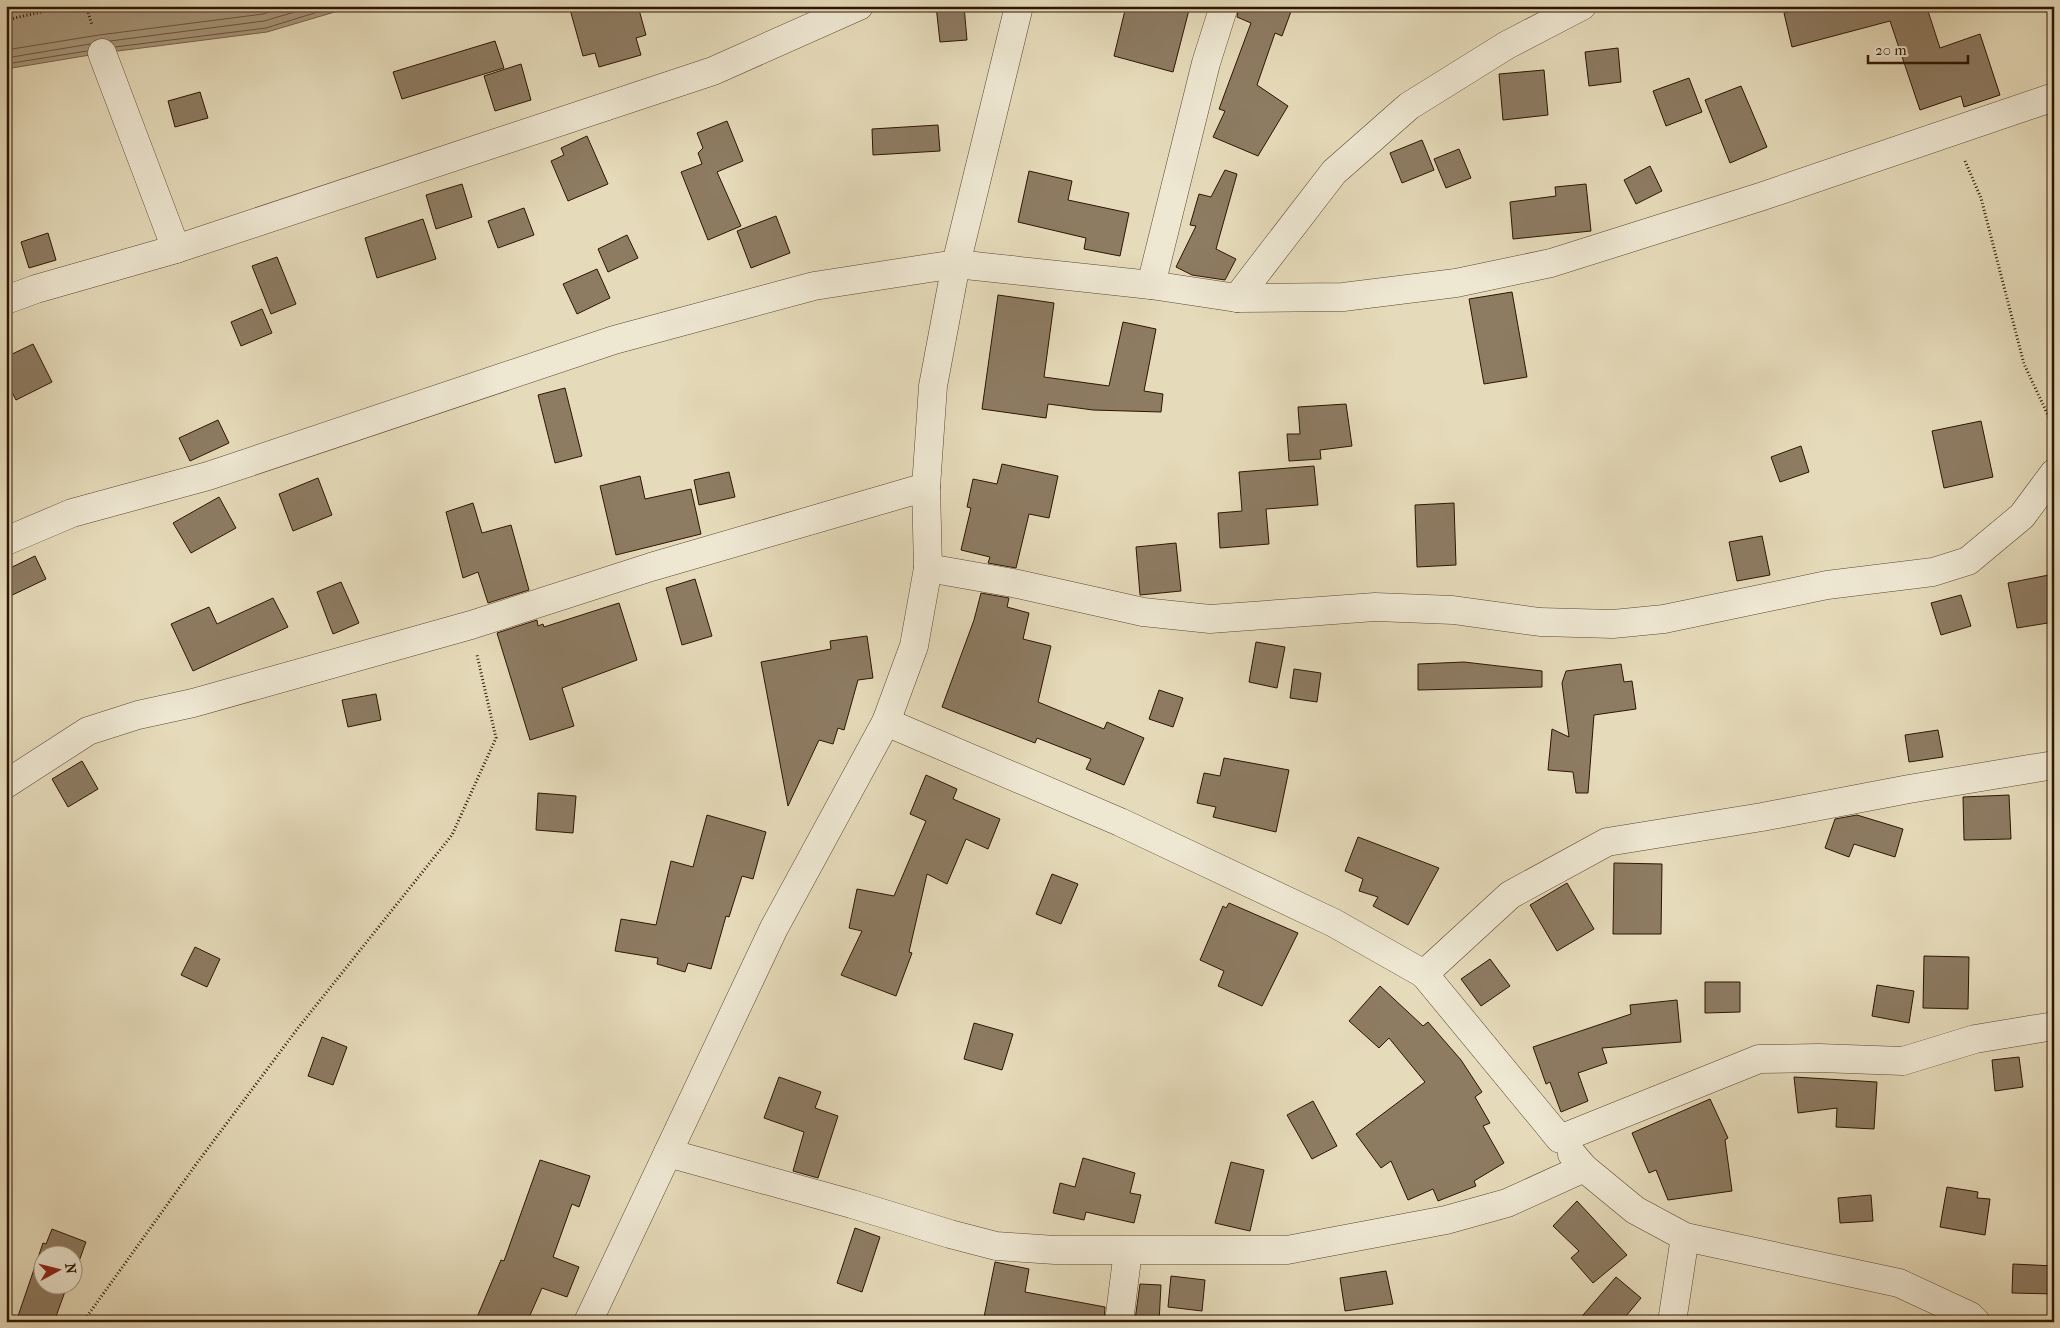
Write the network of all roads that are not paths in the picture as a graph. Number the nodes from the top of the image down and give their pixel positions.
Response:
1 (859, 6) edge
2 (1020, 6) edge
3 (1224, 6) edge
4 (1582, 6) edge
5 (102, 53) dead end
6 (2054, 97) edge
7 (176, 249) junction
8 (956, 264) junction
9 (1151, 285) junction
10 (1238, 298) junction
11 (6, 300) edge
12 (2054, 473) edge
13 (926, 487) junction
14 (6, 541) edge
15 (928, 568) junction
16 (886, 722) junction
17 (2054, 765) edge
18 (6, 784) edge
19 (1424, 974) junction
20 (2054, 1026) edge
21 (1560, 1139) junction
22 (668, 1153) junction
23 (1584, 1168) junction
24 (1685, 1237) junction
25 (1128, 1251) junction
26 (588, 1322) edge
27 (1119, 1322) edge
28 (1672, 1322) edge
29 (1976, 1322) edge

1 - 7 street
2 - 8 street
3 - 9 street
4 - 10 street
5 - 7 street
6 - 10 street
7 - 11 street
8 - 9 street
8 - 13 street
8 - 14 street
9 - 10 street
12 - 15 street
13 - 15 street
13 - 18 street
15 - 16 street
16 - 19 street
16 - 22 street
17 - 19 street
19 - 21 street
20 - 21 street
21 - 23 street
22 - 25 street
22 - 26 street
23 - 24 street
23 - 25 street
24 - 28 street
24 - 29 street
25 - 27 street

